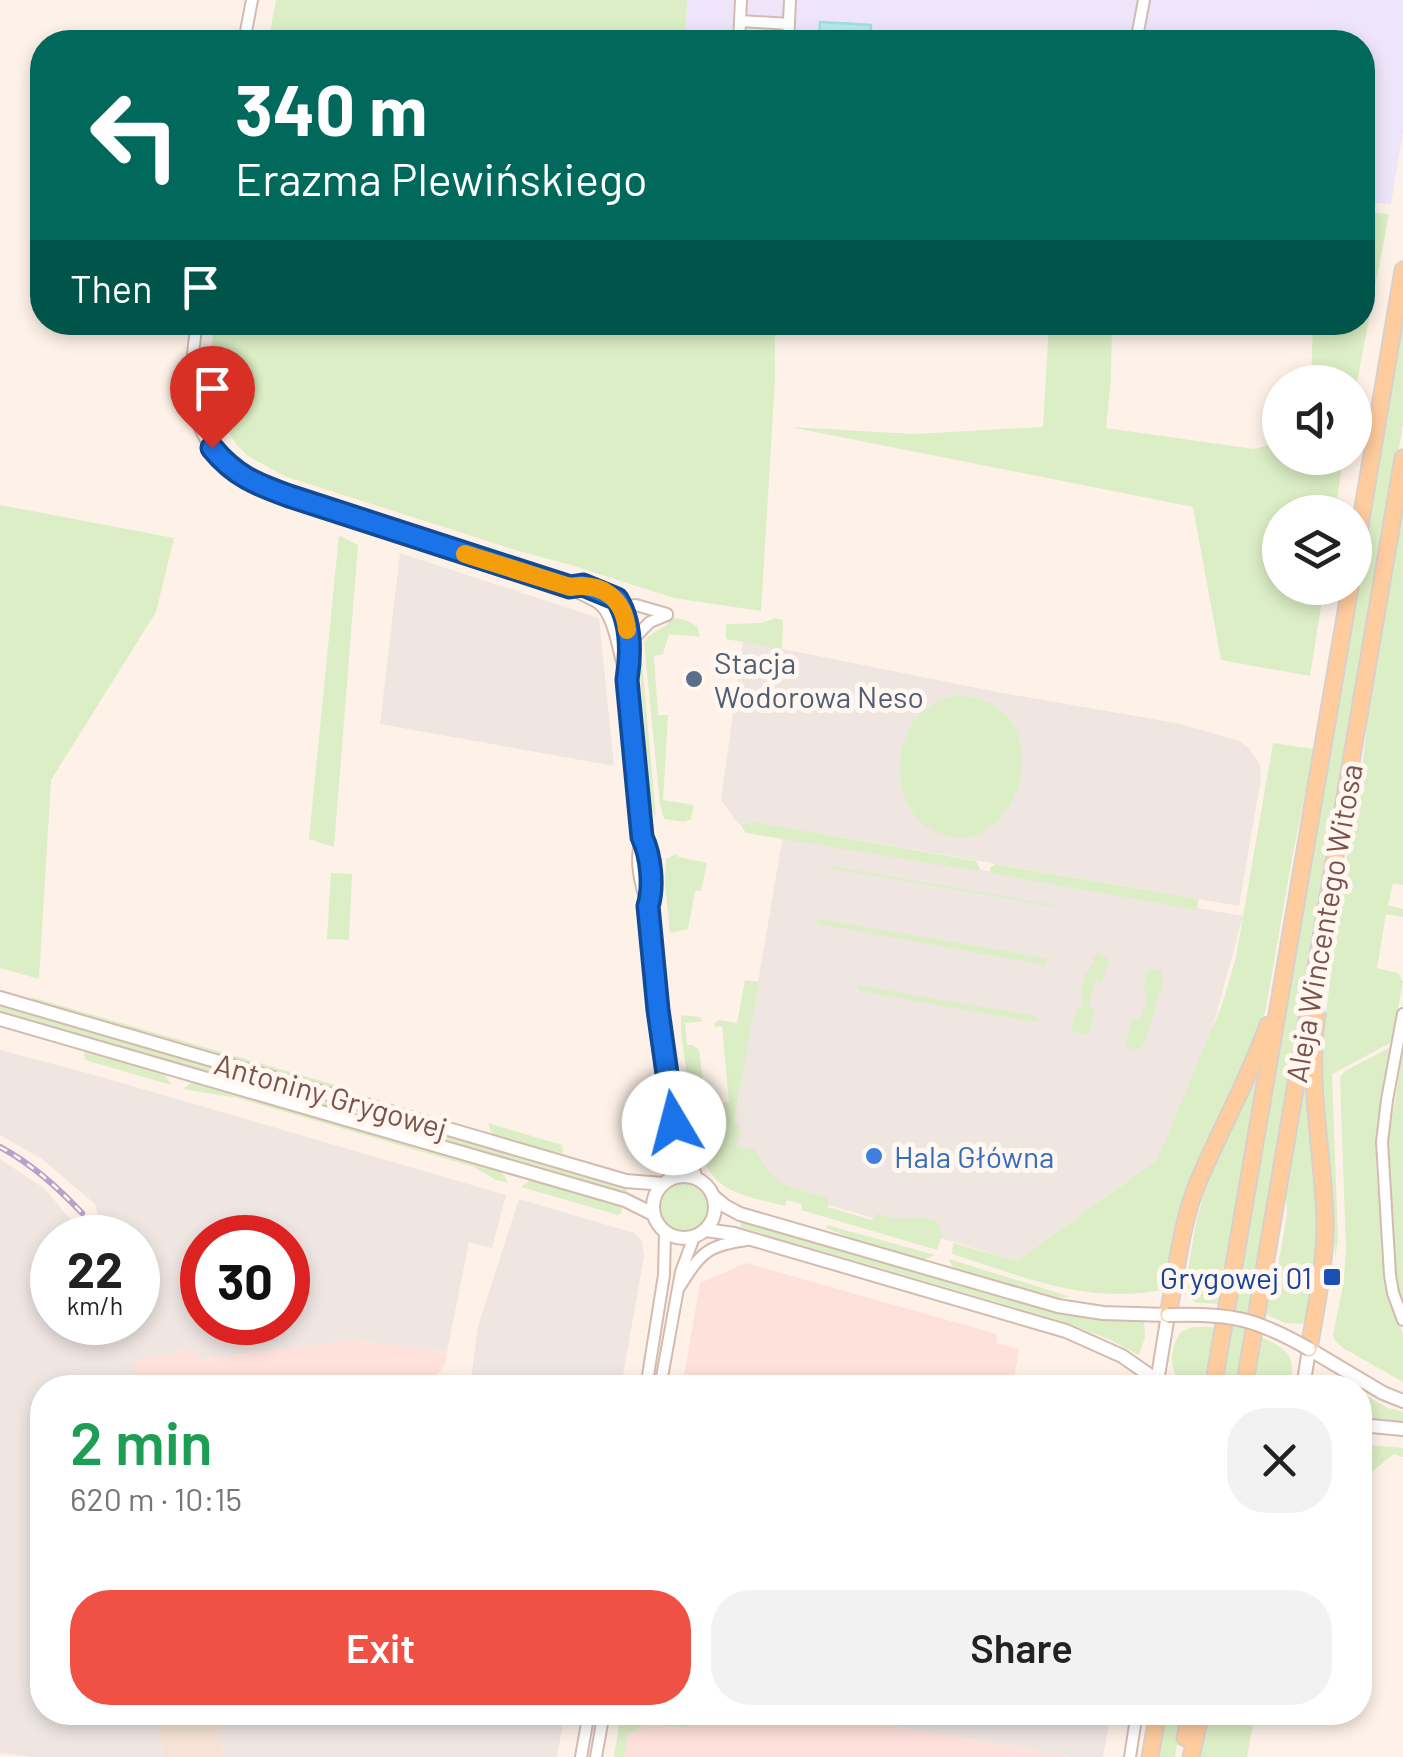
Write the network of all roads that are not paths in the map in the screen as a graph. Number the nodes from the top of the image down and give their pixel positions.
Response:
1 (252, 0) edge
2 (742, 0) edge
3 (790, 0) edge
4 (1144, 0) edge
5 (740, 22) junction
6 (789, 24) junction
7 (246, 30) edge
8 (740, 30) edge
9 (789, 30) edge
10 (1138, 30) edge
11 (1403, 270) edge
12 (196, 335) edge
13 (1403, 458) edge
14 (1365, 495) edge
15 (570, 587) junction
16 (600, 604) junction
17 (1347, 605) edge
18 (622, 608) junction
19 (608, 618) junction
20 (628, 644) junction
21 (627, 680) junction
22 (1331, 878) junction
23 (1282, 984) junction
24 (0, 998) edge
25 (1403, 1014) edge
26 (0, 1019) edge
27 (674, 1123) junction
28 (697, 1179) junction
29 (666, 1182) junction
30 (713, 1196) junction
31 (654, 1214) junction
32 (665, 1232) junction
33 (700, 1233) junction
34 (753, 1239) junction
35 (677, 1292) junction
36 (1168, 1315) junction
37 (1403, 1320) edge
38 (1309, 1350) junction
39 (648, 1375) edge
40 (662, 1375) edge
41 (1147, 1375) edge
42 (1161, 1375) edge
43 (1215, 1375) edge
44 (1246, 1375) edge
45 (1305, 1375) edge
46 (1352, 1375) edge
47 (1372, 1387) edge
48 (1403, 1401) edge
49 (1372, 1426) edge
50 (1403, 1429) edge
51 (587, 1725) edge
52 (602, 1725) edge
53 (1135, 1725) edge
54 (1148, 1725) edge
55 (1156, 1725) edge
56 (1188, 1725) edge
57 (1198, 1725) edge
58 (581, 1757) edge
59 (596, 1757) edge
60 (1130, 1757) edge
61 (1142, 1757) edge
62 (1150, 1757) edge
63 (1182, 1757) edge
64 (1190, 1757) edge

1 - 7 street
2 - 5 street
3 - 6 street
4 - 10 street
5 - 6 street
5 - 8 street
6 - 9 street
11 - 14 main road
12 - 15 street
13 - 22 main road, Aleja Wincentego Witosa
15 - 16 street
15 - 18 street
16 - 18 street
16 - 19 street
17 - 23 main road, Aleja Wincentego Witosa
18 - 19 street
18 - 20 street
18 - 20 street
19 - 21 street
20 - 21 street
21 - 27 street
22 - 38 main road
22 - 44 main road, Aleja Wincentego Witosa
23 - 36 main road
23 - 43 main road, Aleja Wincentego Witosa
24 - 29 street, Antoniny Grygowej
25 - 37 street
26 - 31 street, Antoniny Grygowej
27 - 28 street
27 - 29 street
28 - 29 street
28 - 30 street
29 - 31 street
30 - 33 street
30 - 36 street
31 - 32 street
32 - 33 street
32 - 39 street
33 - 34 street
33 - 35 street
34 - 35 street
34 - 41 street
35 - 40 street
36 - 38 street, bridge
36 - 42 street
38 - 45 street
38 - 46 street
47 - 48 street
49 - 50 street
51 - 58 street
52 - 59 street
53 - 60 street
54 - 61 main road
55 - 62 main road
56 - 63 main road
57 - 64 main road

